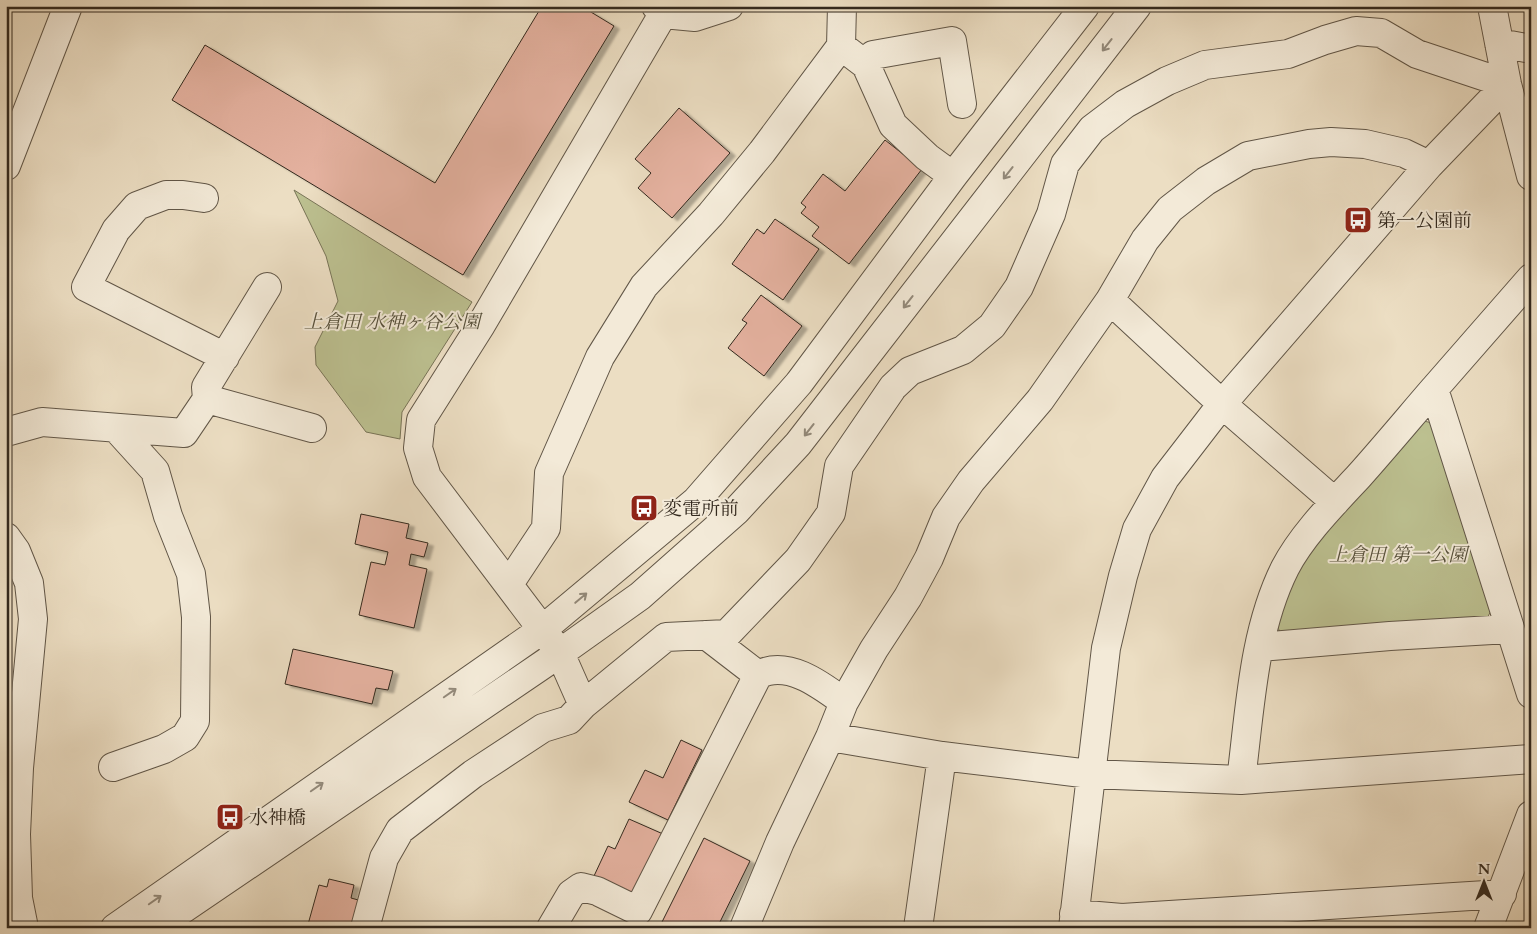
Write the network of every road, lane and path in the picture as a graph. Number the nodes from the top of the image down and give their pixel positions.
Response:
1 (68, 6) edge
2 (729, 6) edge
3 (842, 6) edge
4 (1084, 6) edge
5 (1137, 6) edge
6 (1492, 6) edge
7 (660, 10) edge
8 (1500, 43) junction
9 (841, 46) junction
10 (1531, 49) edge
11 (866, 65) junction
12 (1507, 84) junction
13 (962, 104) dead end
14 (1429, 165) junction
15 (6, 166) edge
16 (953, 176) junction
17 (1531, 176) edge
18 (204, 198) dead end
19 (1531, 278) edge
20 (267, 287) dead end
21 (1110, 300) junction
22 (225, 357) junction
23 (1434, 390) junction
24 (207, 399) junction
25 (1222, 404) junction
26 (116, 428) junction
27 (312, 428) dead end
28 (6, 432) edge
29 (1335, 502) junction
30 (6, 537) edge
31 (509, 584) junction
32 (543, 628) junction
33 (1509, 628) junction
34 (706, 635) junction
35 (1259, 647) junction
36 (560, 653) junction
37 (758, 675) junction
38 (1531, 694) edge
39 (844, 702) junction
40 (583, 705) junction
41 (830, 737) junction
42 (942, 756) junction
43 (1531, 759) edge
44 (113, 767) dead end
45 (12, 768) edge
46 (1090, 774) junction
47 (1241, 780) junction
48 (1531, 815) edge
49 (1502, 894) junction
50 (1073, 921) edge
51 (24, 928) edge
52 (115, 928) edge
53 (155, 928) edge
54 (365, 928) edge
55 (551, 928) edge
56 (744, 928) edge
57 (918, 928) edge
58 (1488, 928) edge

1 - 15 street
2 - 7 street
3 - 9 street
4 - 16 street
5 -> 36 street
6 - 8 street
7 - 31 street
8 - 10 street
8 - 12 street
9 - 11 street
9 - 31 street
11 - 13 street
11 - 16 street
12 - 14 street
12 - 17 street
12 - 34 street
14 - 21 street
14 - 25 street
32 -> 16 street
18 - 22 street
19 - 23 street
20 - 22 street
21 - 25 street
21 - 39 street
22 - 24 street
23 - 29 street
23 - 33 street
24 - 26 street
24 - 27 street
25 - 29 street
25 - 46 street
26 - 28 street
26 - 44 street
29 - 35 street
30 - 45 street
31 - 32 street
32 - 36 street
52 -> 32 street
33 - 35 street
33 - 38 street
34 - 37 street
34 - 40 street
35 - 47 street
36 - 40 street
36 - 53 street
37 - 39 street
37 - 55 street
39 - 41 street
40 - 54 street
41 - 42 street
41 - 56 street
42 - 46 street
42 - 57 street
43 - 47 street
45 - 51 street
46 - 47 street
46 - 50 street
48 - 49 street
49 - 50 street
49 - 58 street

